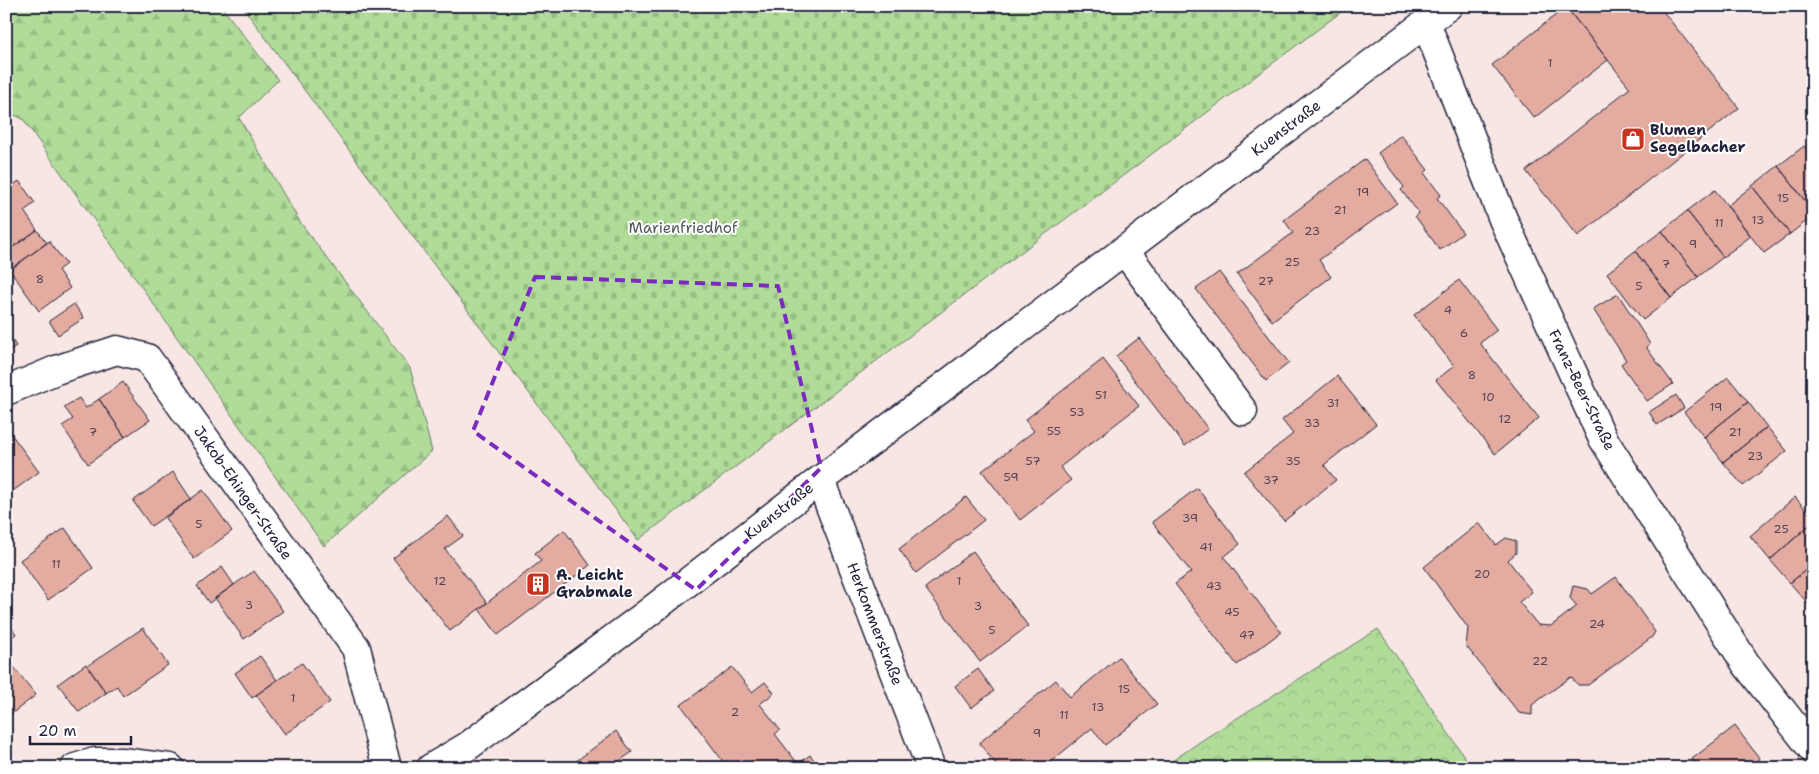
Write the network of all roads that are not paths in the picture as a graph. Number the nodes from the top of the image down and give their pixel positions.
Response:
1 (1448, 6) edge
2 (1426, 22) junction
3 (1124, 250) junction
4 (6, 391) edge
5 (1243, 411) dead end
6 (820, 480) junction
7 (1813, 750) edge
8 (75, 768) edge
9 (170, 768) edge
10 (387, 768) edge
11 (431, 768) edge
12 (931, 768) edge

1 - 2 street, Kuenstraße
2 - 3 street, Kuenstraße
2 - 7 street, Franz-Beer-Straße
3 - 5 street
3 - 6 street, Kuenstraße
4 - 10 street, Jakob-Ehinger-Straße
6 - 11 street, Kuenstraße
6 - 12 street, Herkommerstraße
8 - 9 street

